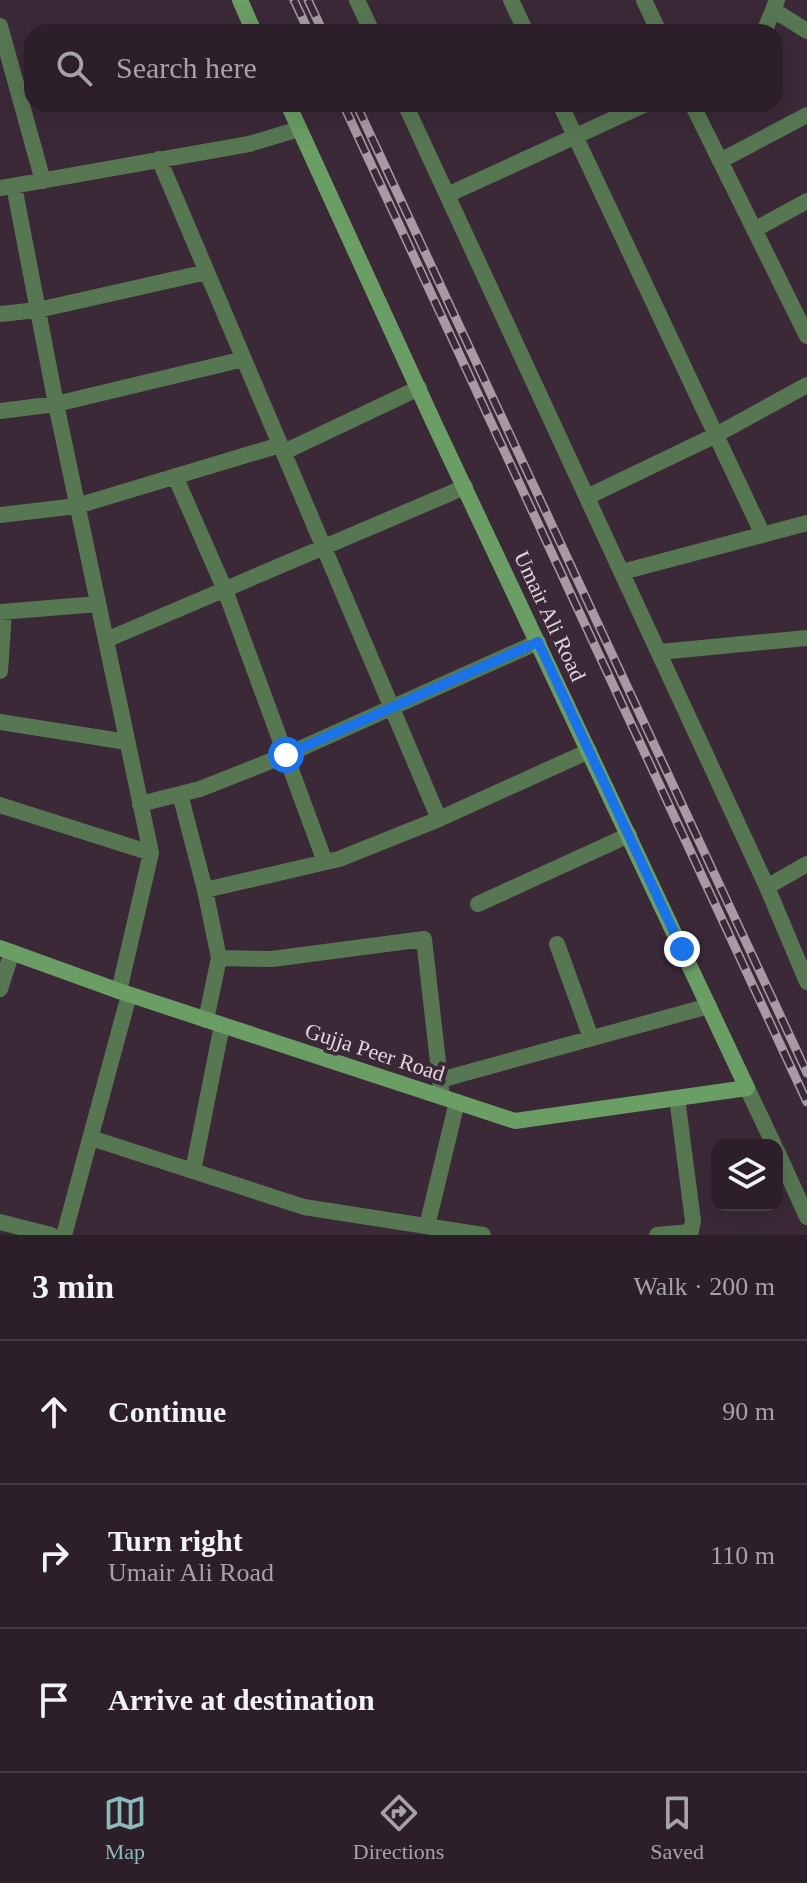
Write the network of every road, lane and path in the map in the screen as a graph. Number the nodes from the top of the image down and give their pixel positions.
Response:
1 (240, 0) edge
2 (357, 0) edge
3 (511, 0) edge
4 (644, 0) edge
5 (776, 6) edge
6 (250, 24) edge
7 (368, 24) edge
8 (522, 24) edge
9 (655, 24) edge
10 (0, 26) edge
11 (807, 31) edge
12 (292, 112) edge
13 (409, 112) edge
14 (564, 112) edge
15 (629, 112) edge
16 (696, 112) edge
17 (807, 115) edge
18 (299, 129) junction
19 (575, 137) junction
20 (159, 159) junction
21 (720, 161) junction
22 (43, 181) junction
23 (7, 187) edge
24 (447, 195) junction
25 (807, 201) edge
26 (754, 230) junction
27 (207, 272) junction
28 (38, 310) junction
29 (0, 314) edge
30 (807, 336) edge
31 (244, 359) junction
32 (807, 385) edge
33 (419, 388) junction
34 (56, 404) junction
35 (0, 411) edge
36 (716, 435) junction
37 (282, 448) junction
38 (175, 476) junction
39 (465, 487) junction
40 (587, 497) junction
41 (77, 506) junction
42 (0, 515) edge
43 (807, 523) edge
44 (763, 535) junction
45 (326, 549) junction
46 (622, 572) junction
47 (225, 590) junction
48 (98, 604) junction
49 (2, 612) edge
50 (807, 638) edge
51 (106, 640) junction
52 (538, 642) junction
53 (659, 652) junction
54 (0, 671) edge
55 (392, 708) junction
56 (0, 722) edge
57 (127, 742) junction
58 (589, 751) junction
59 (286, 755) junction
60 (180, 794) junction
61 (140, 804) junction
62 (0, 805) edge
63 (439, 819) junction
64 (629, 835) junction
65 (151, 853) junction
66 (325, 862) junction
67 (807, 864) edge
68 (767, 887) junction
69 (205, 890) junction
70 (478, 904) dead end
71 (557, 944) dead end
72 (6, 950) edge
73 (219, 958) junction
74 (807, 982) edge
75 (0, 989) edge
76 (124, 993) junction
77 (709, 1006) junction
78 (214, 1022) junction
79 (591, 1038) junction
80 (747, 1088) junction
81 (447, 1093) junction
82 (677, 1098) junction
83 (91, 1138) junction
84 (771, 1139) edge
85 (783, 1164) edge
86 (193, 1171) junction
87 (807, 1217) edge
88 (0, 1222) edge
89 (427, 1226) junction
90 (690, 1234) edge
91 (51, 1235) edge
92 (64, 1235) edge
93 (483, 1235) edge
94 (657, 1235) edge

1 - 6 street
2 - 7 street
3 - 8 street
4 - 9 street
5 - 11 street
10 - 22 street
12 - 18 street, Umair Ali Road
13 - 24 street
14 - 19 street
15 - 19 street
16 - 21 street
17 - 21 street
18 - 20 street
18 - 33 street, Umair Ali Road
19 - 24 street
19 - 36 street
20 - 22 street
20 - 27 street
21 - 26 street
22 - 23 street
23 - 28 street
24 - 40 street
25 - 26 street
26 - 30 street
27 - 28 street
27 - 31 street
28 - 29 street
28 - 34 street
31 - 34 street
31 - 37 street
32 - 36 street
33 - 37 street
33 - 39 street, Umair Ali Road
34 - 35 street
34 - 41 street
36 - 40 street
36 - 44 street
37 - 38 street
37 - 45 street
38 - 41 street
38 - 47 street
39 - 45 street
39 - 52 street, Umair Ali Road
40 - 46 street
41 - 42 street
41 - 48 street
43 - 44 street
44 - 46 street
45 - 47 street
45 - 55 street
46 - 53 street
47 - 51 street
47 - 59 street
48 - 49 street
48 - 51 street
49 - 54 street
50 - 53 street
51 - 57 street
52 - 55 street
52 - 58 street, Umair Ali Road
53 - 68 street
55 - 59 street
55 - 63 street
56 - 57 street
57 - 61 street
58 - 63 street
58 - 64 street, Umair Ali Road
59 - 60 street
59 - 66 street
60 - 61 street
60 - 69 street
61 - 65 street
62 - 65 street
63 - 66 street
64 - 70 street
64 - 77 street, Umair Ali Road
65 - 76 street
66 - 69 street
67 - 68 street
68 - 74 street
69 - 73 street
71 - 79 street
72 - 75 street
72 - 76 street, Gujja Peer Road
73 - 78 street
73 - 81 street
76 - 78 street, Gujja Peer Road
76 - 83 street
77 - 79 street
77 - 80 street, Umair Ali Road
78 - 81 street, Gujja Peer Road
78 - 86 street
79 - 81 street
80 - 82 street, Gujja Peer Road
80 - 84 street, Umair Ali Road
81 - 82 street, Gujja Peer Road
81 - 89 street
82 - 90 street
83 - 86 street
83 - 92 street
85 - 87 street
86 - 89 street
88 - 91 street
89 - 93 street
90 - 94 street

